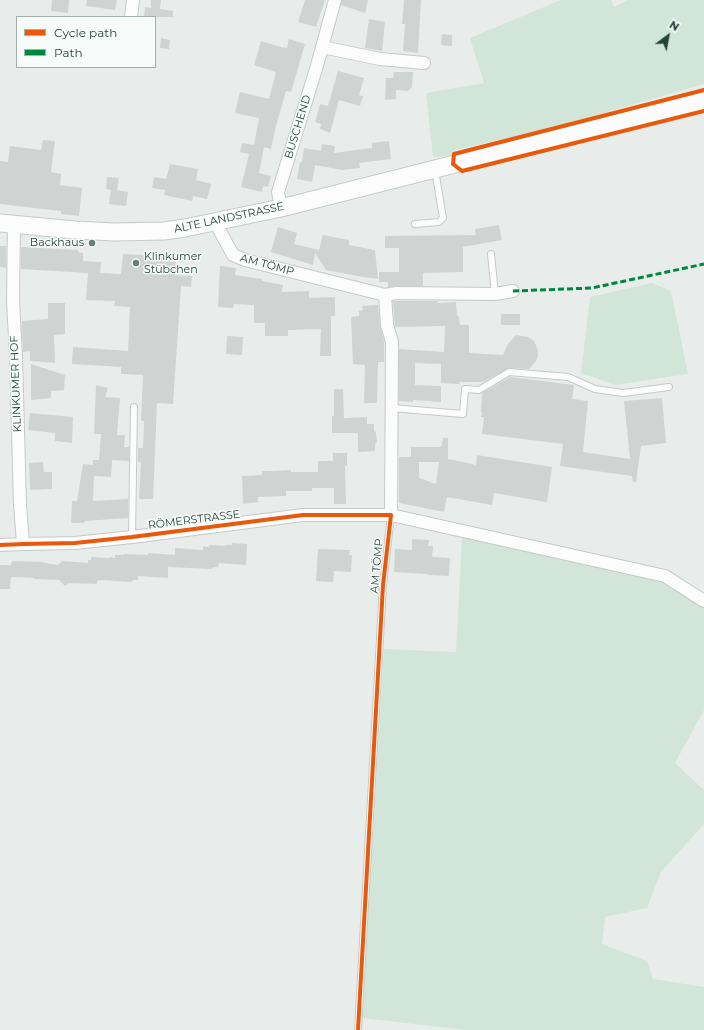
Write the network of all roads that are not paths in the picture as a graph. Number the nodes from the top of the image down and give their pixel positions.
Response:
1 (133, 0) edge
2 (336, 0) edge
3 (131, 16) edge
4 (322, 48) junction
5 (424, 63) dead end
6 (704, 101) edge
7 (435, 168) junction
8 (281, 208) junction
9 (215, 222) junction
10 (7, 223) edge
11 (415, 224) dead end
12 (491, 254) dead end
13 (513, 291) dead end
14 (495, 294) junction
15 (385, 295) junction
16 (669, 387) dead end
17 (134, 407) dead end
18 (391, 408) junction
19 (391, 515) junction
20 (132, 537) junction
21 (23, 544) junction
22 (0, 545) edge
23 (704, 601) edge
24 (358, 1030) edge

1 - 3 street
2 - 4 street, BUSCHEND
4 - 5 street
4 - 8 street, BUSCHEND
6 - 7 main road, ALTE LANDSTRASSE
7 - 8 main road, ALTE LANDSTRASSE
7 - 11 lane
8 - 9 main road, ALTE LANDSTRASSE
9 - 10 main road, ALTE LANDSTRASSE
9 - 15 street, AM TÖMP
10 - 21 street, KLINKUMER HOF
12 - 14 lane
13 - 14 street, AM TÖMP
14 - 15 street, AM TÖMP
15 - 18 street, AM TÖMP
16 - 18 lane
17 - 20 lane, RÖMERSTRASSE
18 - 19 street, AM TÖMP
19 - 20 street, RÖMERSTRASSE
19 - 23 street
19 - 24 lane, AM TÖMP
20 - 21 street, RÖMERSTRASSE
21 - 22 street, RÖMERSTRASSE

